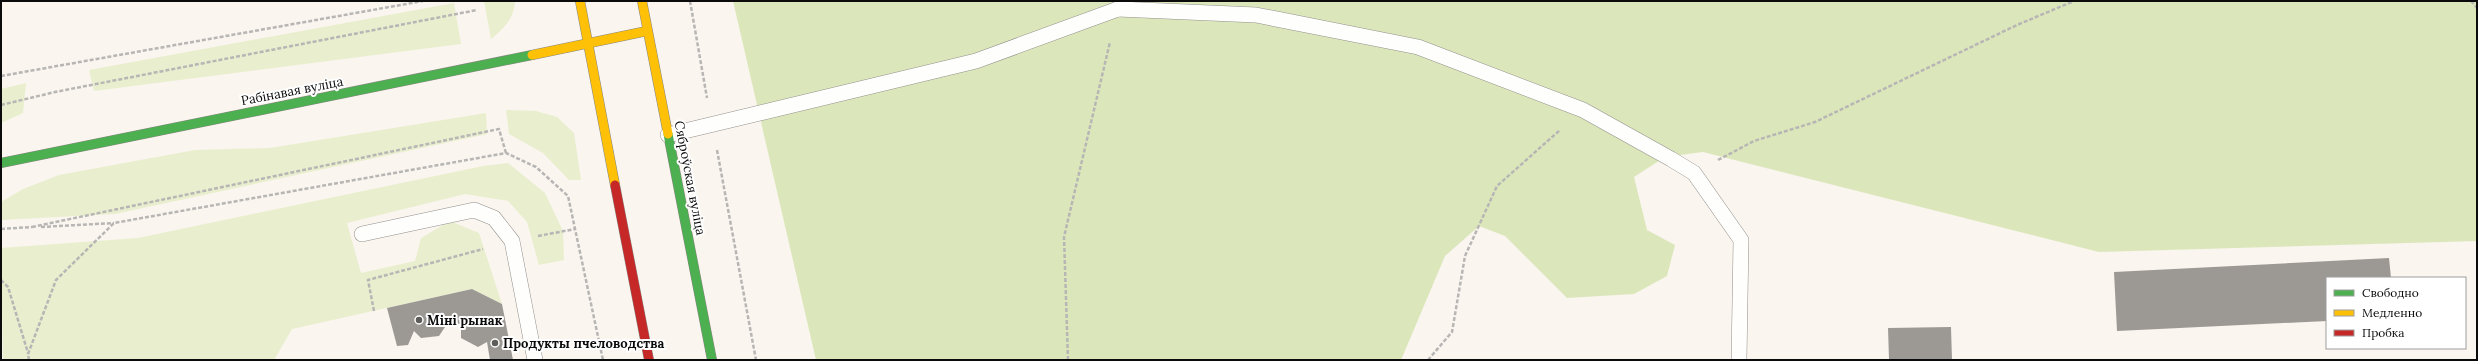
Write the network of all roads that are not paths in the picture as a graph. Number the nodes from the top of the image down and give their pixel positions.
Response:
1 (580, 1) edge
2 (642, 1) edge
3 (1123, 5) edge
4 (647, 31) junction
5 (589, 44) junction
6 (668, 135) junction
7 (1, 163) edge
8 (362, 234) dead end
9 (535, 360) edge
10 (649, 360) edge
11 (712, 360) edge
12 (1739, 360) edge

1 - 5 main road
2 - 4 main road, Сяброўская вуліца
3 - 6 lane
3 - 12 lane
4 - 5 main road, Рабінавая вуліца
4 - 6 main road, Сяброўская вуліца
5 - 7 main road, Рабінавая вуліца
5 - 10 main road
6 - 11 main road, Сяброўская вуліца
8 - 9 lane

